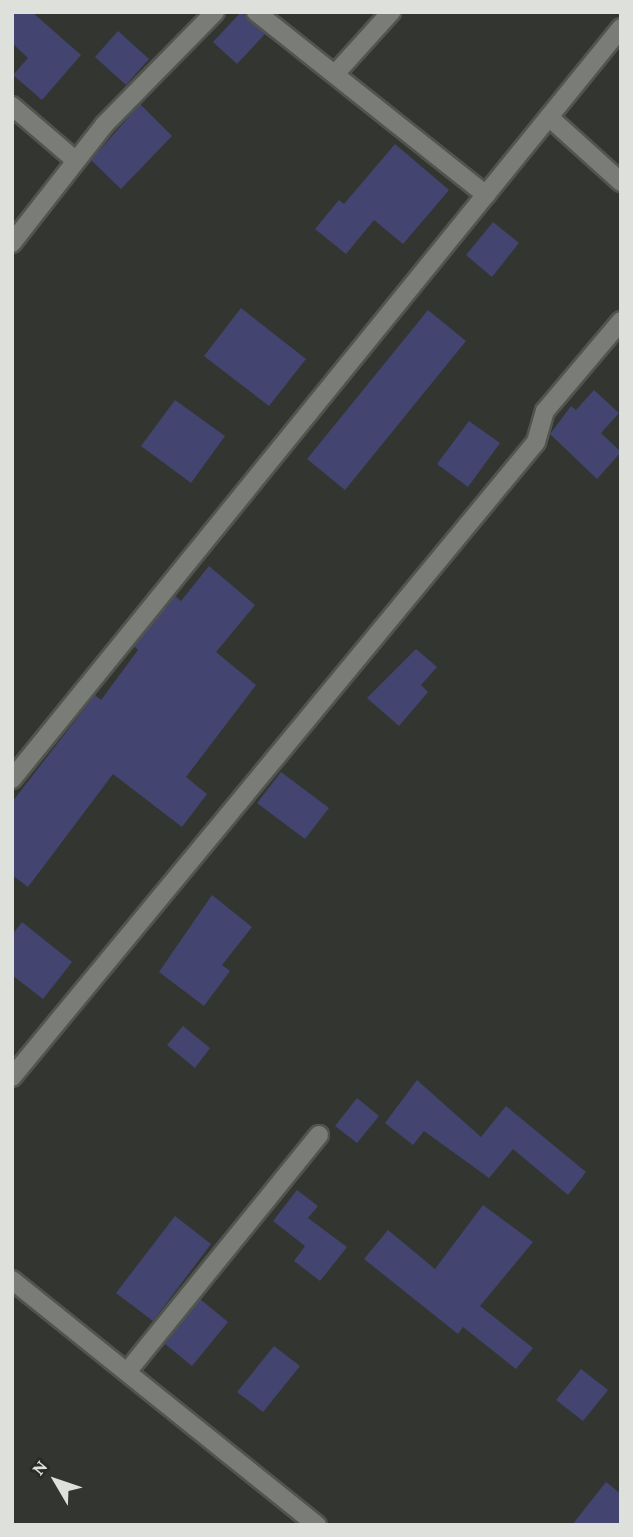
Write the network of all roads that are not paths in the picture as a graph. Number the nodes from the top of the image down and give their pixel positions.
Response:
1 (215, 12) edge
2 (256, 12) edge
3 (390, 12) edge
4 (621, 29) edge
5 (335, 74) junction
6 (12, 106) edge
7 (549, 117) junction
8 (75, 160) junction
9 (621, 182) edge
10 (486, 195) junction
11 (12, 243) edge
12 (621, 321) edge
13 (12, 779) edge
14 (12, 1077) edge
15 (319, 1135) dead end
16 (12, 1280) edge
17 (127, 1372) junction
18 (317, 1525) edge

1 - 8 street
2 - 5 street
3 - 5 street
4 - 7 street
5 - 10 street
6 - 8 street
7 - 9 street
7 - 10 street
8 - 11 street
10 - 13 street
12 - 14 street
15 - 17 street
16 - 17 street
17 - 18 street

